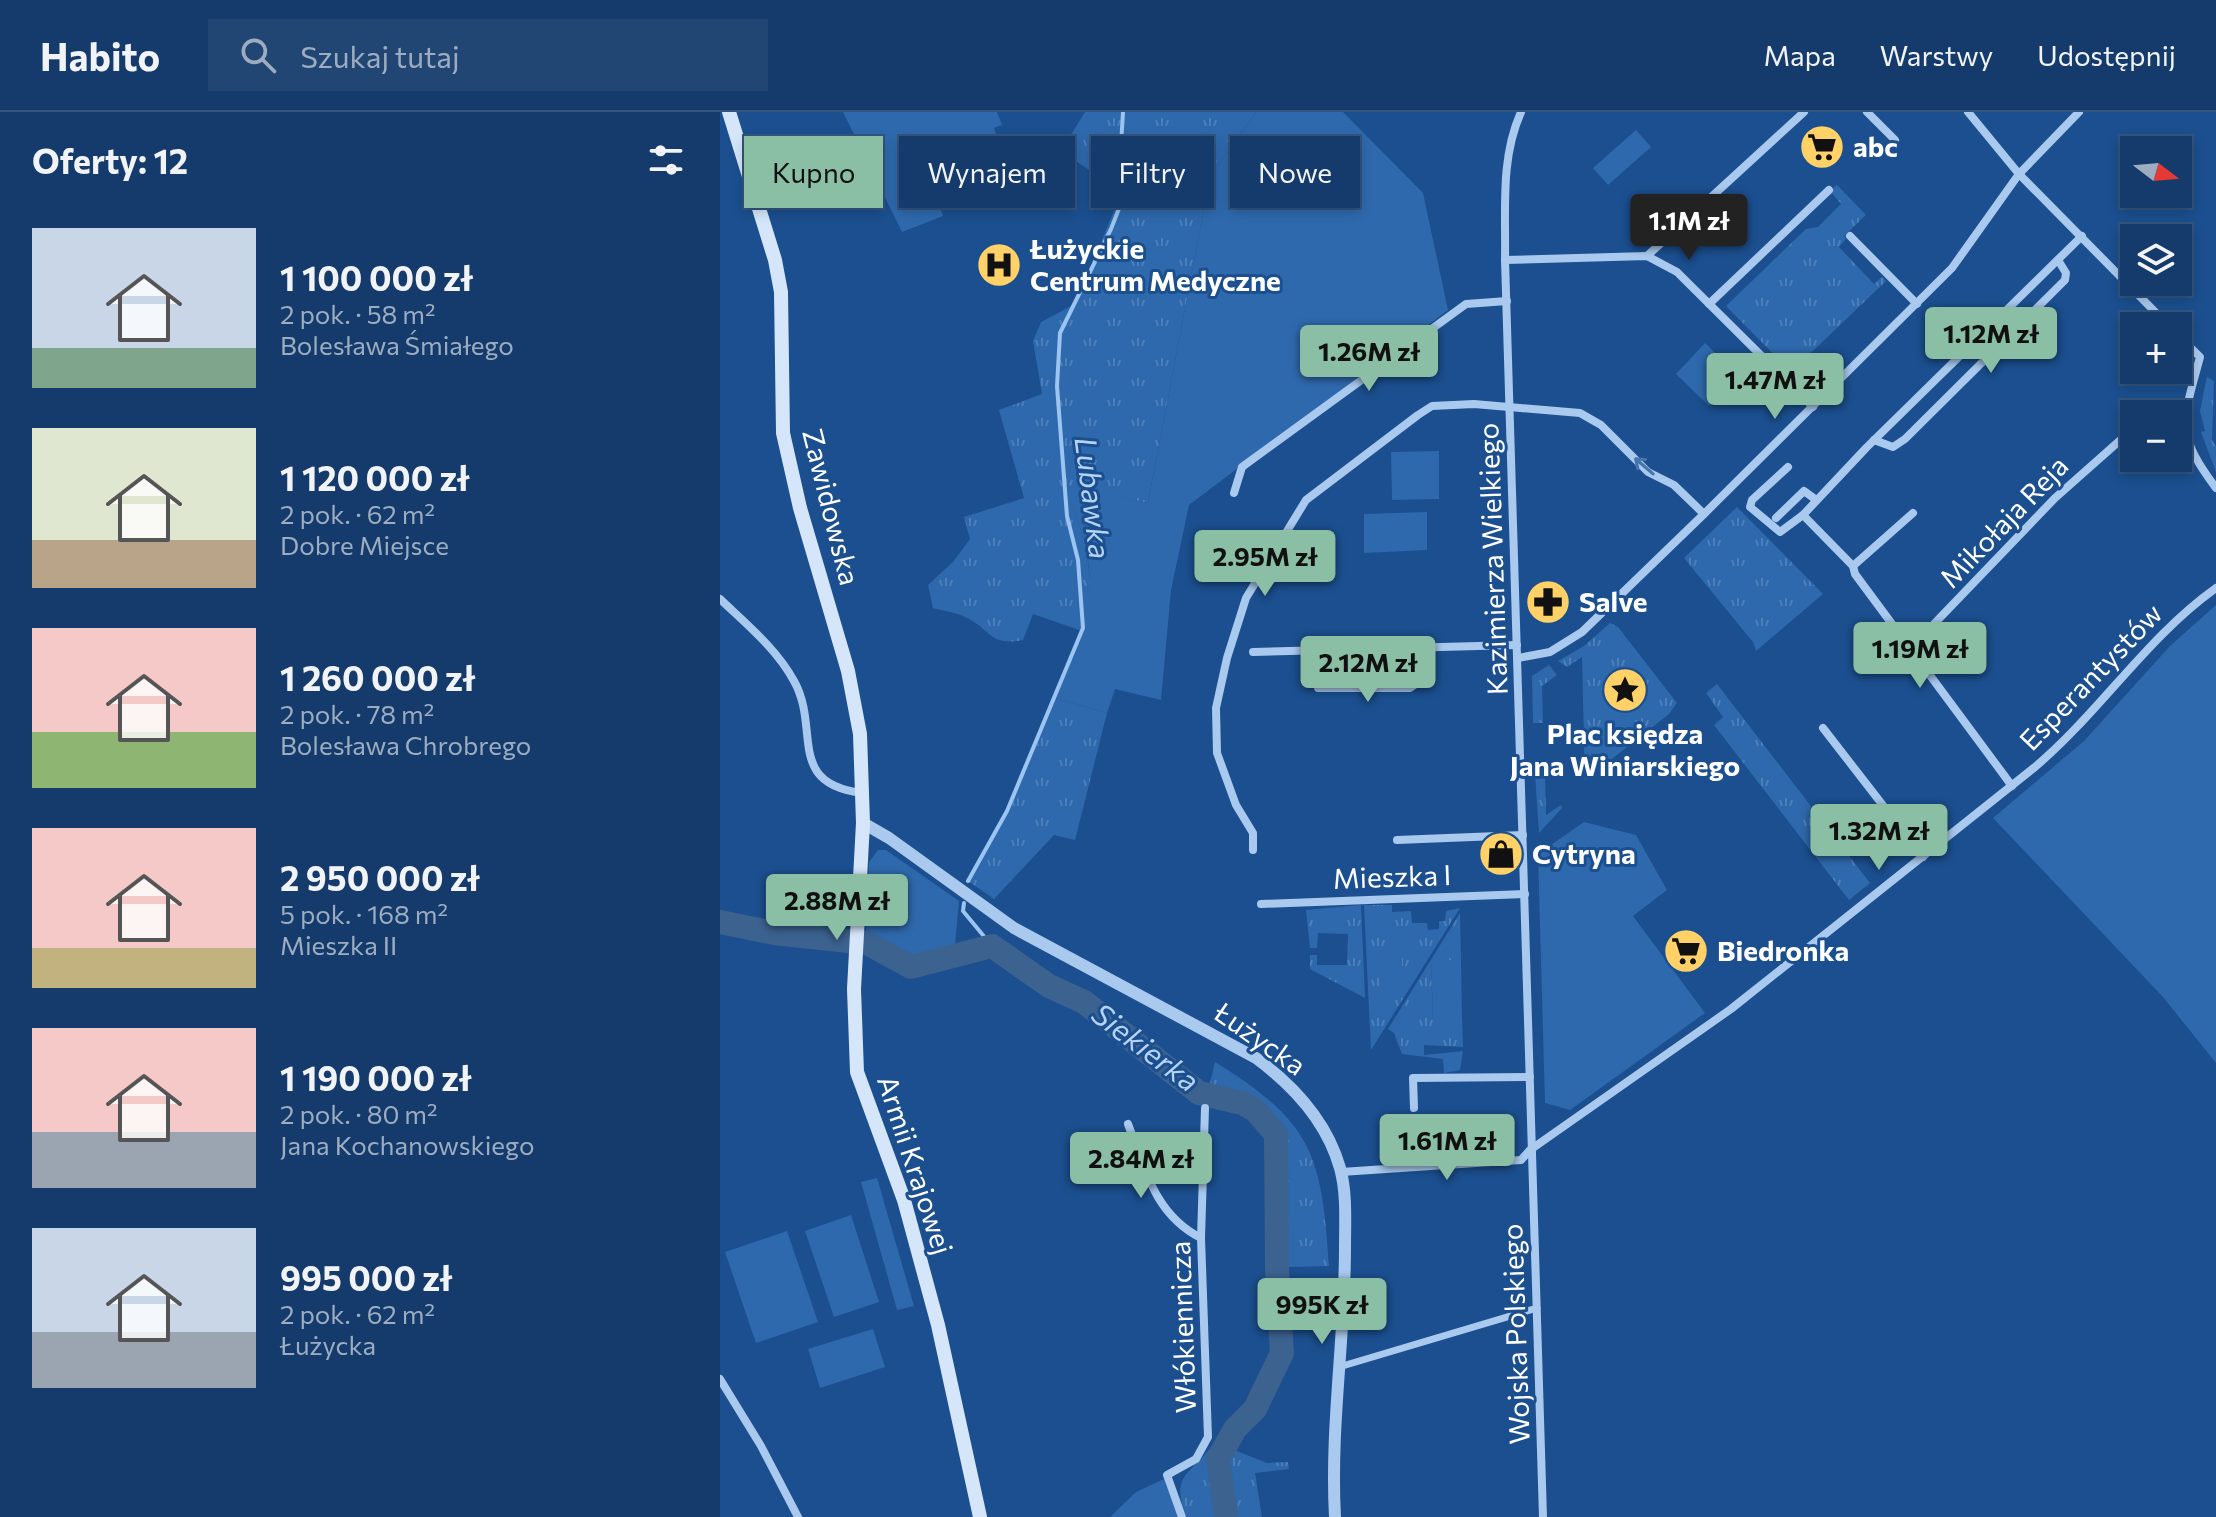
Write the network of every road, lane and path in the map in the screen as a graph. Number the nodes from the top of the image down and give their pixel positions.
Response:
1 (729, 112) edge
2 (1521, 112) edge
3 (1804, 112) edge
4 (1867, 112) edge
5 (1968, 112) edge
6 (2079, 112) edge
7 (1895, 140) dead end
8 (2019, 174) junction
9 (1829, 190) dead end
10 (1850, 236) dead end
11 (2082, 236) junction
12 (1647, 256) junction
13 (1505, 260) junction
14 (2058, 260) junction
15 (1507, 301) junction
16 (1709, 304) junction
17 (1917, 304) junction
18 (2155, 312) edge
19 (2192, 349) edge
20 (2192, 384) edge
21 (1510, 405) junction
22 (1813, 407) junction
23 (1874, 440) junction
24 (2120, 440) edge
25 (2192, 453) edge
26 (1788, 467) dead end
27 (2216, 488) edge
28 (1234, 493) dead end
29 (1815, 499) junction
30 (1913, 513) dead end
31 (1704, 514) junction
32 (1803, 515) junction
33 (1776, 518) dead end
34 (1854, 570) junction
35 (2216, 588) edge
36 (720, 599) edge
37 (1517, 645) junction
38 (1421, 647) junction
39 (1909, 650) junction
40 (1315, 651) junction
41 (1253, 652) dead end
42 (1518, 658) junction
43 (1823, 728) dead end
44 (2012, 786) junction
45 (864, 793) junction
46 (863, 823) junction
47 (1523, 835) junction
48 (1397, 840) dead end
49 (1253, 850) dead end
50 (1923, 857) junction
51 (1525, 894) junction
52 (1261, 904) dead end
53 (1530, 1077) junction
54 (1205, 1108) dead end
55 (1414, 1108) dead end
56 (1128, 1124) dead end
57 (1530, 1150) junction
58 (1341, 1172) junction
59 (1201, 1238) junction
60 (1537, 1308) junction
61 (1339, 1367) junction
62 (720, 1379) edge
63 (798, 1517) edge
64 (980, 1517) edge
65 (1182, 1517) edge
66 (1335, 1517) edge
67 (1543, 1517) edge

1 - 45 main road, Zawidowska
2 - 13 street, Kazimierza Wielkiego
3 - 12 street
4 - 7 street
5 - 8 street
6 - 8 street
8 - 11 street
8 - 17 street
9 - 16 street
10 - 17 street
11 - 14 street
11 - 18 street
12 - 13 street
12 - 16 street
13 - 15 street, Kazimierza Wielkiego
14 - 23 street
14 - 23 street
15 - 21 street, Kazimierza Wielkiego
15 - 28 street
16 - 22 street
17 - 22 street
19 - 20 street
31 -> 21 street
21 - 37 street, Kazimierza Wielkiego
21 - 49 street
22 - 31 street
23 - 29 street
24 - 39 street, Mikołaja Reja
25 - 27 street
26 - 32 street
29 - 32 street
29 - 33 street
30 - 34 street
31 - 42 street
32 - 34 street
34 - 39 street
35 - 44 street, Esperantystów
36 - 45 street
37 - 38 street
37 - 42 street, Kazimierza Wielkiego
38 - 40 street
38 - 40 street
39 - 44 street
40 - 41 street
42 - 47 street, Kazimierza Wielkiego
43 - 50 street
44 - 50 street, Esperantystów
45 - 46 main road, Zawidowska
46 - 58 street, Łużycka
46 - 64 main road, Armii Krajowej
47 - 48 street
47 - 51 street, Kazimierza Wielkiego
50 - 57 street, Esperantystów
51 - 52 street, Mieszka I
51 - 53 street, Kazimierza Wielkiego
53 - 55 street
53 - 57 street, Kazimierza Wielkiego
54 - 59 street, Włókiennicza
56 - 59 street
57 - 58 street, Esperantystów
57 - 60 street, Wojska Polskiego
58 - 61 street, Łużycka
59 - 65 street, Włókiennicza
60 - 61 street
60 - 67 street, Wojska Polskiego
61 - 66 street, Łużycka
62 - 63 street

